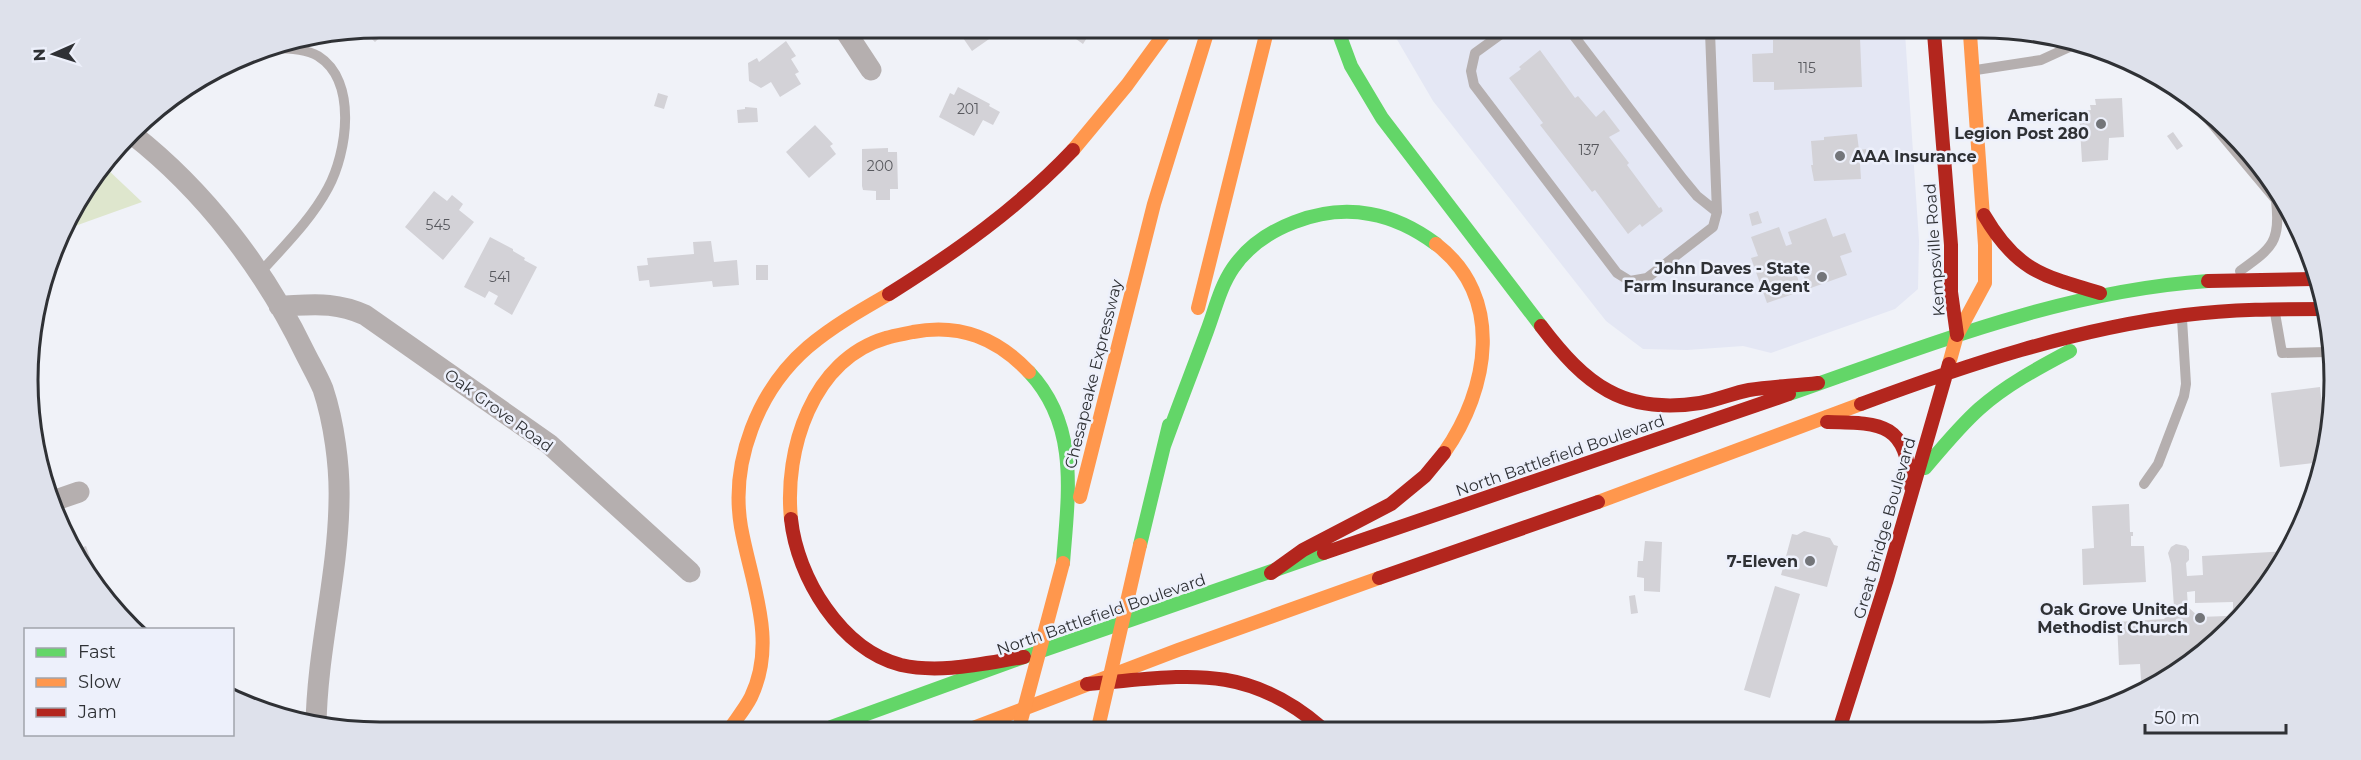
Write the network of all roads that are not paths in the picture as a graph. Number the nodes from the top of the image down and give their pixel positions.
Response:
1 (850, 38) edge
2 (1161, 38) edge
3 (1205, 38) edge
4 (1265, 38) edge
5 (1341, 38) edge
6 (1496, 38) edge
7 (1576, 38) edge
8 (1710, 38) edge
9 (1934, 38) edge
10 (1970, 38) edge
11 (290, 49) edge
12 (2068, 49) edge
13 (871, 70) dead end
14 (1973, 70) junction
15 (138, 138) edge
16 (2238, 153) edge
17 (2256, 175) edge
18 (2276, 206) edge
19 (1717, 212) junction
20 (1983, 214) junction
21 (259, 274) junction
22 (2228, 279) junction
23 (2308, 279) edge
24 (2102, 294) junction
25 (279, 306) junction
26 (2274, 309) junction
27 (2316, 309) edge
28 (2182, 316) junction
29 (2116, 327) junction
30 (1957, 335) junction
31 (2322, 352) edge
32 (1946, 374) junction
33 (1818, 383) junction
34 (1816, 421) junction
35 (1164, 446) junction
36 (1916, 479) junction
37 (2144, 484) dead end
38 (79, 492) dead end
39 (1911, 496) junction
40 (59, 499) edge
41 (1063, 562) junction
42 (690, 572) dead end
43 (1271, 573) junction
44 (1024, 657) junction
45 (1087, 684) junction
46 (316, 717) edge
47 (734, 722) edge
48 (845, 722) edge
49 (989, 722) edge
50 (1021, 722) edge
51 (1099, 722) edge
52 (1314, 722) edge
53 (1841, 722) edge

1 - 13 street
2 - 47 main road
3 - 41 main road, Chesapeake Expressway
4 - 35 main road
5 - 33 main road
6 - 19 lane
7 - 19 lane
8 - 19 lane
9 - 30 main road, Kempsville Road
10 - 14 main road, Kempsville Road
11 - 21 lane
12 - 14 lane
14 - 20 main road, Kempsville Road
15 - 21 street
16 - 17 lane
18 - 22 lane
20 - 24 main road
20 - 30 main road, Kempsville Road
21 - 25 street
22 - 23 main road, North Battlefield Boulevard
22 - 24 main road, North Battlefield Boulevard
24 - 30 main road, North Battlefield Boulevard
25 - 42 street, Oak Grove Road
25 - 46 street
26 - 27 main road
26 - 28 main road
26 - 31 lane
28 - 29 main road
28 - 37 lane
29 - 32 main road
29 - 36 main road
30 - 32 main road, Great Bridge Boulevard
30 - 33 main road, North Battlefield Boulevard
32 - 34 main road
32 - 36 main road, Great Bridge Boulevard
33 - 43 main road, North Battlefield Boulevard
34 - 39 main road
34 - 45 main road
35 - 43 main road
35 - 51 main road, bridge
36 - 39 main road, Great Bridge Boulevard
38 - 40 street
39 - 53 main road, Great Bridge Boulevard
41 - 44 main road
41 - 50 main road, Chesapeake Expressway, bridge
43 - 44 main road, North Battlefield Boulevard
44 - 48 main road, North Battlefield Boulevard
45 - 49 main road
45 - 52 main road

